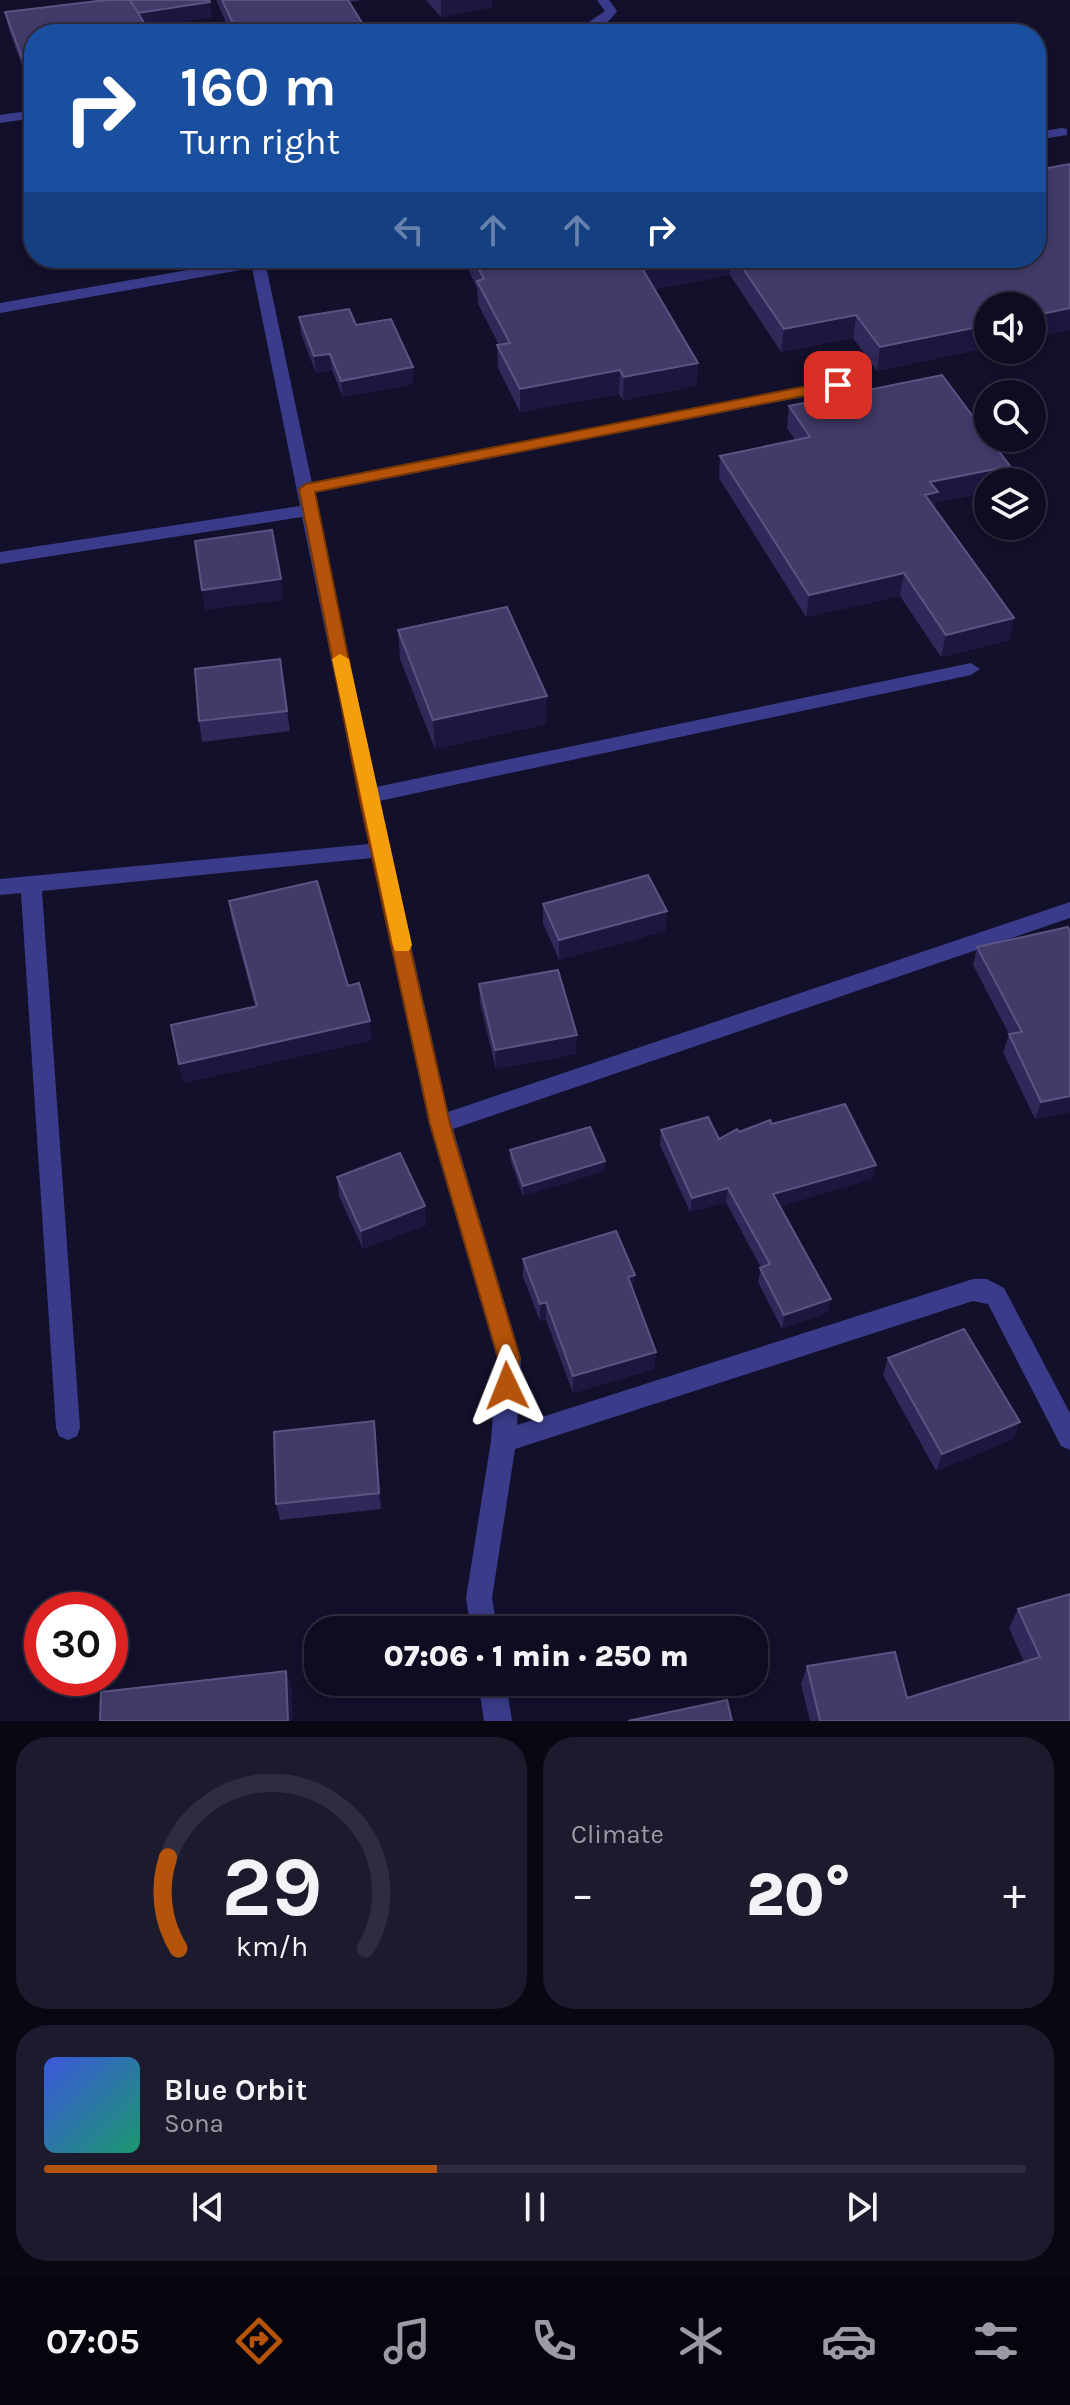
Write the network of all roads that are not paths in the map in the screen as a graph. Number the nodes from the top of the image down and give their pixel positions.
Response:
1 (603, 0) edge
2 (599, 24) edge
3 (24, 115) edge
4 (0, 119) edge
5 (1062, 132) dead end
6 (1046, 134) edge
7 (224, 268) edge
8 (259, 268) edge
9 (0, 308) edge
10 (838, 385) dead end
11 (306, 489) junction
12 (311, 510) junction
13 (0, 558) edge
14 (971, 669) dead end
15 (368, 796) junction
16 (382, 850) junction
17 (31, 884) junction
18 (0, 887) edge
19 (1070, 910) edge
20 (440, 1124) junction
21 (68, 1428) dead end
22 (1070, 1438) edge
23 (504, 1441) junction
24 (482, 1616) edge
25 (494, 1696) edge
26 (498, 1721) edge

1 - 2 street
3 - 4 street
5 - 6 street
7 - 9 street
8 - 11 street
10 - 11 street
11 - 12 street
12 - 13 street
12 - 15 street
14 - 15 street
15 - 16 street
16 - 17 street
16 - 20 street
17 - 18 street
17 - 21 street
19 - 20 street
20 - 23 street
22 - 23 street
23 - 24 street
25 - 26 street

